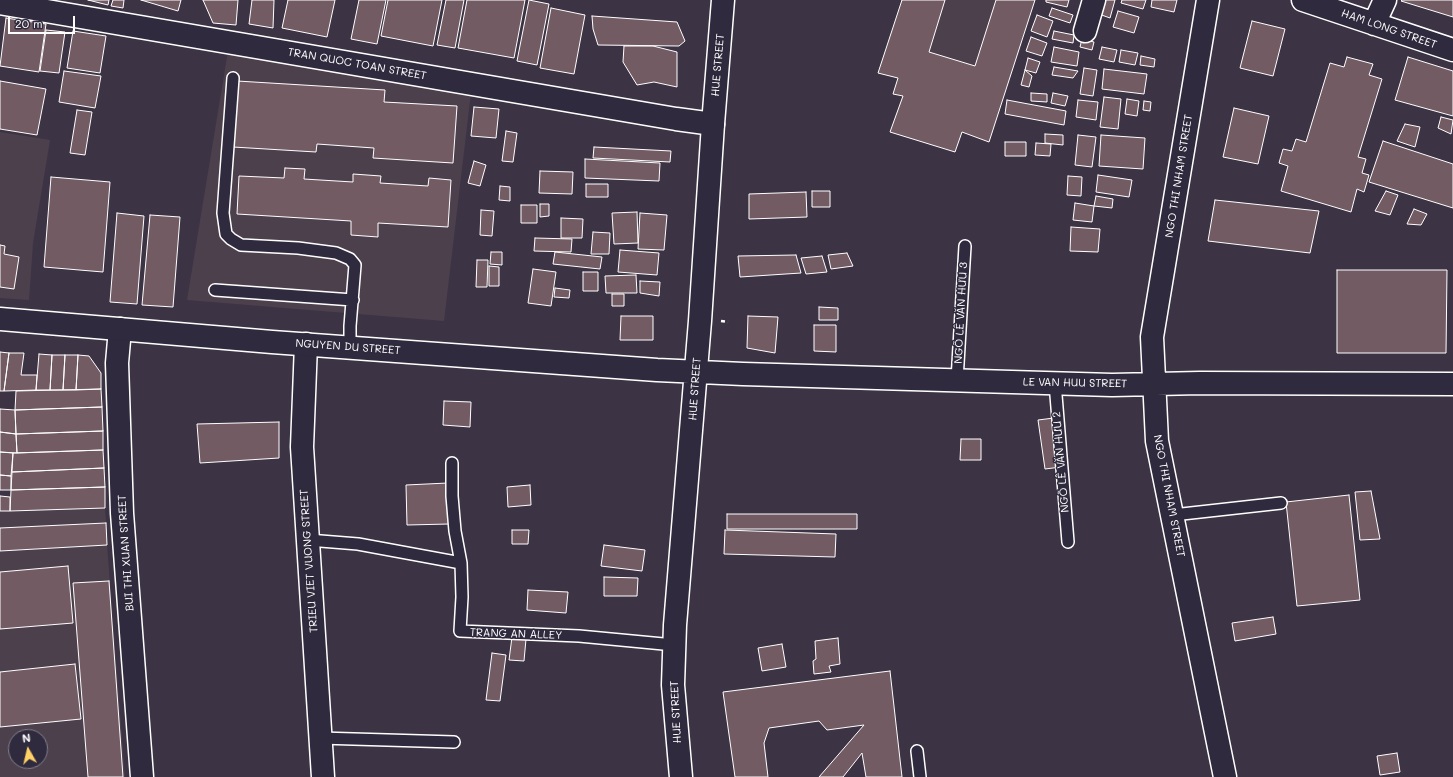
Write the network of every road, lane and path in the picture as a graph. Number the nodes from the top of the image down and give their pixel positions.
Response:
1 (723, 0) edge
2 (1094, 0) edge
3 (1208, 0) edge
4 (1303, 0) edge
5 (1385, 0) edge
6 (0, 3) edge
7 (1374, 24) junction
8 (1085, 31) dead end
9 (1453, 50) edge
10 (233, 78) dead end
11 (713, 124) junction
12 (965, 246) dead end
13 (215, 290) dead end
14 (352, 300) junction
15 (0, 319) edge
16 (120, 329) junction
17 (306, 344) junction
18 (350, 347) junction
19 (696, 371) junction
20 (957, 380) junction
21 (1055, 383) junction
22 (1154, 383) junction
23 (1453, 384) edge
24 (452, 463) dead end
25 (1281, 503) dead end
26 (1172, 515) junction
27 (308, 540) junction
28 (1068, 542) dead end
29 (461, 563) junction
30 (674, 645) junction
31 (320, 738) junction
32 (454, 742) dead end
33 (917, 751) dead end
34 (142, 777) edge
35 (323, 777) edge
36 (681, 777) edge
37 (920, 777) edge
38 (1225, 777) edge

1 - 11 street, HUE STREET
2 - 8 street
3 - 22 street, NGO THI NHAM STREET
4 - 7 street, HAM LONG STREET
5 - 7 street
6 - 11 street, TRAN QUOC TOAN STREET
7 - 9 street, HAM LONG STREET
10 - 14 lane
11 - 19 street, HUE STREET
12 - 20 lane, NGÕ LÊ VĂN HƯU 3
13 - 14 lane
14 - 18 lane
15 - 16 street, NGUYEN DU STREET
16 - 17 street, NGUYEN DU STREET
16 - 34 street, BUI THI XUAN STREET
17 - 18 street, NGUYEN DU STREET
17 - 27 street, TRIEU VIET VUONG STREET
18 - 19 street, NGUYEN DU STREET
19 - 20 street, LE VAN HUU STREET
19 - 30 street, HUE STREET
20 - 21 street, LE VAN HUU STREET
21 - 22 street, LE VAN HUU STREET
21 - 28 lane, NGÕ LÊ VĂN HƯU 2
22 - 23 street, LE VAN HUU STREET
22 - 26 street, NGO THI NHAM STREET
24 - 29 lane
25 - 26 lane
26 - 38 street, NGO THI NHAM STREET
27 - 29 lane
27 - 31 street, TRIEU VIET VUONG STREET
29 - 30 lane, TRANG AN ALLEY
30 - 36 street, HUE STREET
31 - 32 lane
31 - 35 street, TRIEU VIET VUONG STREET
33 - 37 lane

